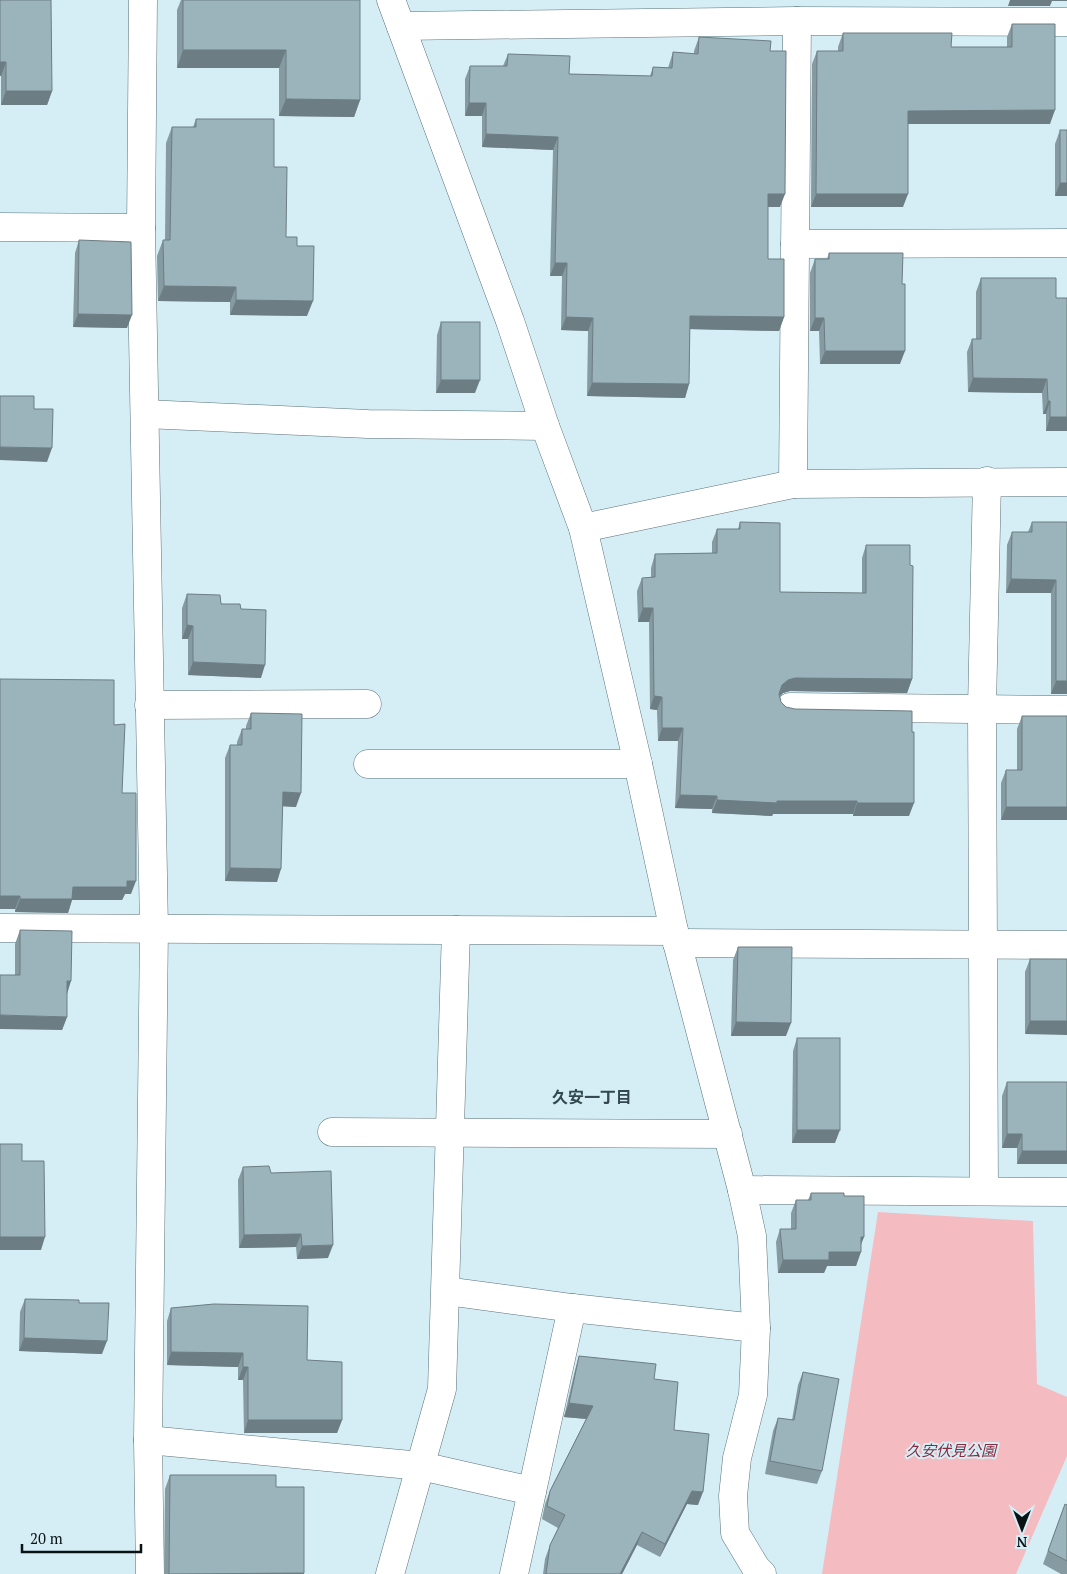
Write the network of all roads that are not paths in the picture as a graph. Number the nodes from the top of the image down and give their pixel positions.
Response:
1 (142, 0) edge
2 (392, 0) edge
3 (797, 21) junction
4 (1067, 22) edge
5 (401, 26) junction
6 (0, 227) edge
7 (141, 228) junction
8 (1067, 243) edge
9 (795, 244) junction
10 (145, 414) junction
11 (544, 421) junction
12 (986, 481) junction
13 (1067, 482) edge
14 (792, 484) junction
15 (583, 528) junction
16 (367, 704) dead end
17 (149, 705) junction
18 (790, 707) edge
19 (982, 708) junction
20 (1067, 710) edge
21 (368, 764) dead end
22 (638, 764) junction
23 (0, 928) edge
24 (154, 929) junction
25 (456, 930) junction
26 (676, 937) junction
27 (983, 945) junction
28 (1067, 945) edge
29 (332, 1132) dead end
30 (450, 1133) junction
31 (728, 1134) junction
32 (742, 1190) junction
33 (984, 1191) junction
34 (1067, 1192) edge
35 (446, 1291) junction
36 (572, 1308) junction
37 (756, 1328) junction
38 (148, 1440) junction
39 (421, 1466) junction
40 (532, 1491) junction
41 (755, 1572) edge
42 (150, 1574) edge
43 (390, 1574) edge
44 (514, 1574) edge

1 - 7 street
2 - 5 street
3 - 4 street
3 - 5 street
3 - 9 street
5 - 11 street
6 - 7 street
7 - 10 street
8 - 9 street
9 - 14 street
10 - 11 street
10 - 17 street
11 - 15 street
12 - 13 street
12 - 14 street
12 - 19 street
14 - 15 street
15 - 22 street
16 - 17 street
17 - 24 street
18 - 19 street
19 - 20 street
19 - 27 street
21 - 22 street
22 - 26 street
23 - 24 street
24 - 25 street
24 - 38 street
25 - 26 street
25 - 30 street
26 - 27 street
26 - 31 street
27 - 28 street
27 - 33 street
29 - 30 street
30 - 31 street
30 - 35 street
31 - 32 street
32 - 33 street
32 - 37 street
33 - 34 street
35 - 36 street
35 - 39 street
36 - 37 street
36 - 40 street
37 - 41 street
38 - 39 street
38 - 42 street
39 - 40 street
39 - 43 street
40 - 44 street

